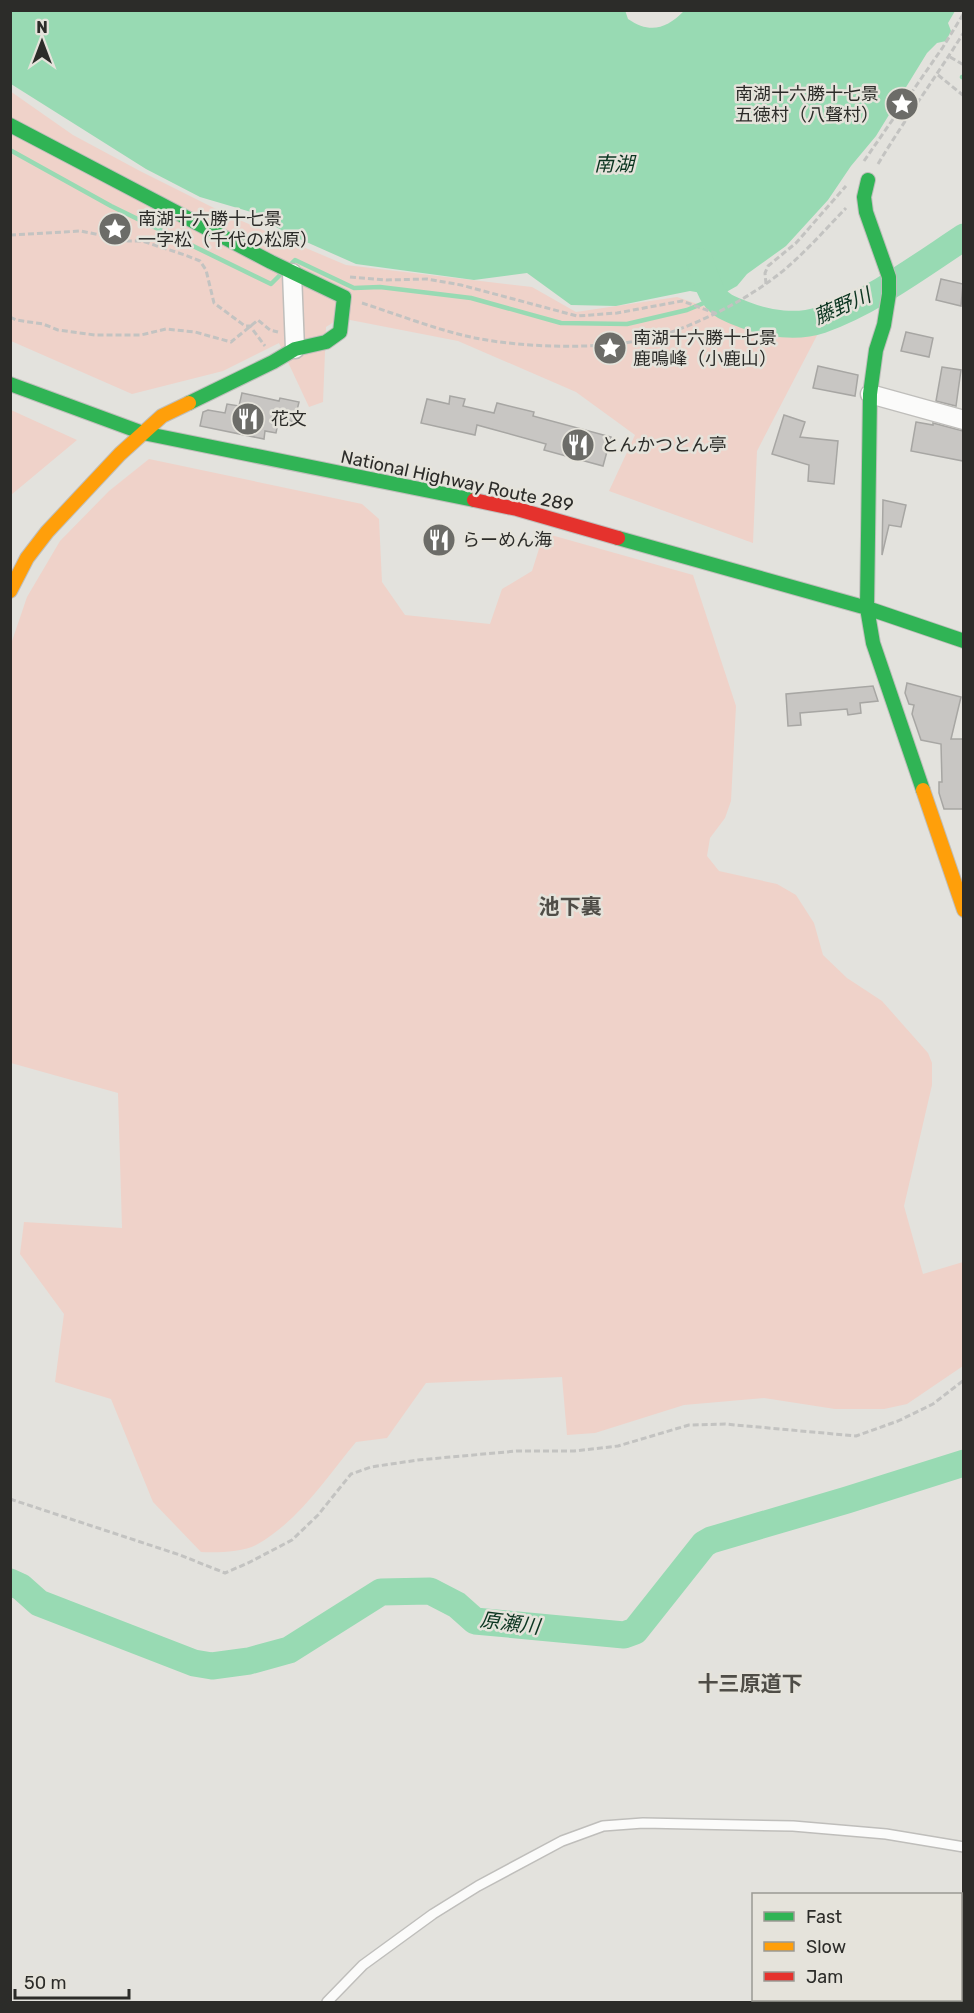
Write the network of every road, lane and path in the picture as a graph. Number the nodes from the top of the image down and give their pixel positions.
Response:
1 (963, 14) edge
2 (963, 32) edge
3 (949, 56) junction
4 (963, 65) edge
5 (938, 75) junction
6 (963, 96) edge
7 (10, 125) edge
8 (865, 161) dead end
9 (850, 179) dead end
10 (868, 180) joint
11 (848, 206) dead end
12 (10, 235) edge
13 (292, 273) junction
14 (348, 277) dead end
15 (766, 284) junction
16 (344, 297) junction
17 (715, 313) junction
18 (10, 317) edge
19 (250, 326) junction
20 (293, 328) junction
21 (295, 349) junction
22 (273, 362) junction
23 (10, 384) edge
24 (870, 394) junction
25 (963, 420) edge
26 (142, 433) junction
27 (10, 591) edge
28 (867, 608) junction
29 (963, 641) edge
30 (963, 910) edge
31 (963, 1380) edge
32 (10, 1499) edge
33 (963, 1847) edge
34 (327, 2002) edge

1 - 8 path
2 - 3 path
3 - 4 path
3 - 5 path
5 - 6 path
5 - 10 path
7 - 13 main road
9 - 15 path
10 - 24 main road
11 - 15 path
12 - 19 path
13 - 16 main road
13 - 20 street
14 - 17 path
15 - 17 path
16 - 17 path
16 - 21 main road
18 - 19 path
19 - 20 path
19 - 22 path
20 - 21 street
21 - 22 main road
22 - 26 main road
23 - 26 main road, National Highway Route 289
24 - 25 street
24 - 28 main road
26 - 27 main road
26 - 28 main road, National Highway Route 289
28 - 29 main road, National Highway Route 289
28 - 30 main road
31 - 32 path
33 - 34 lane

